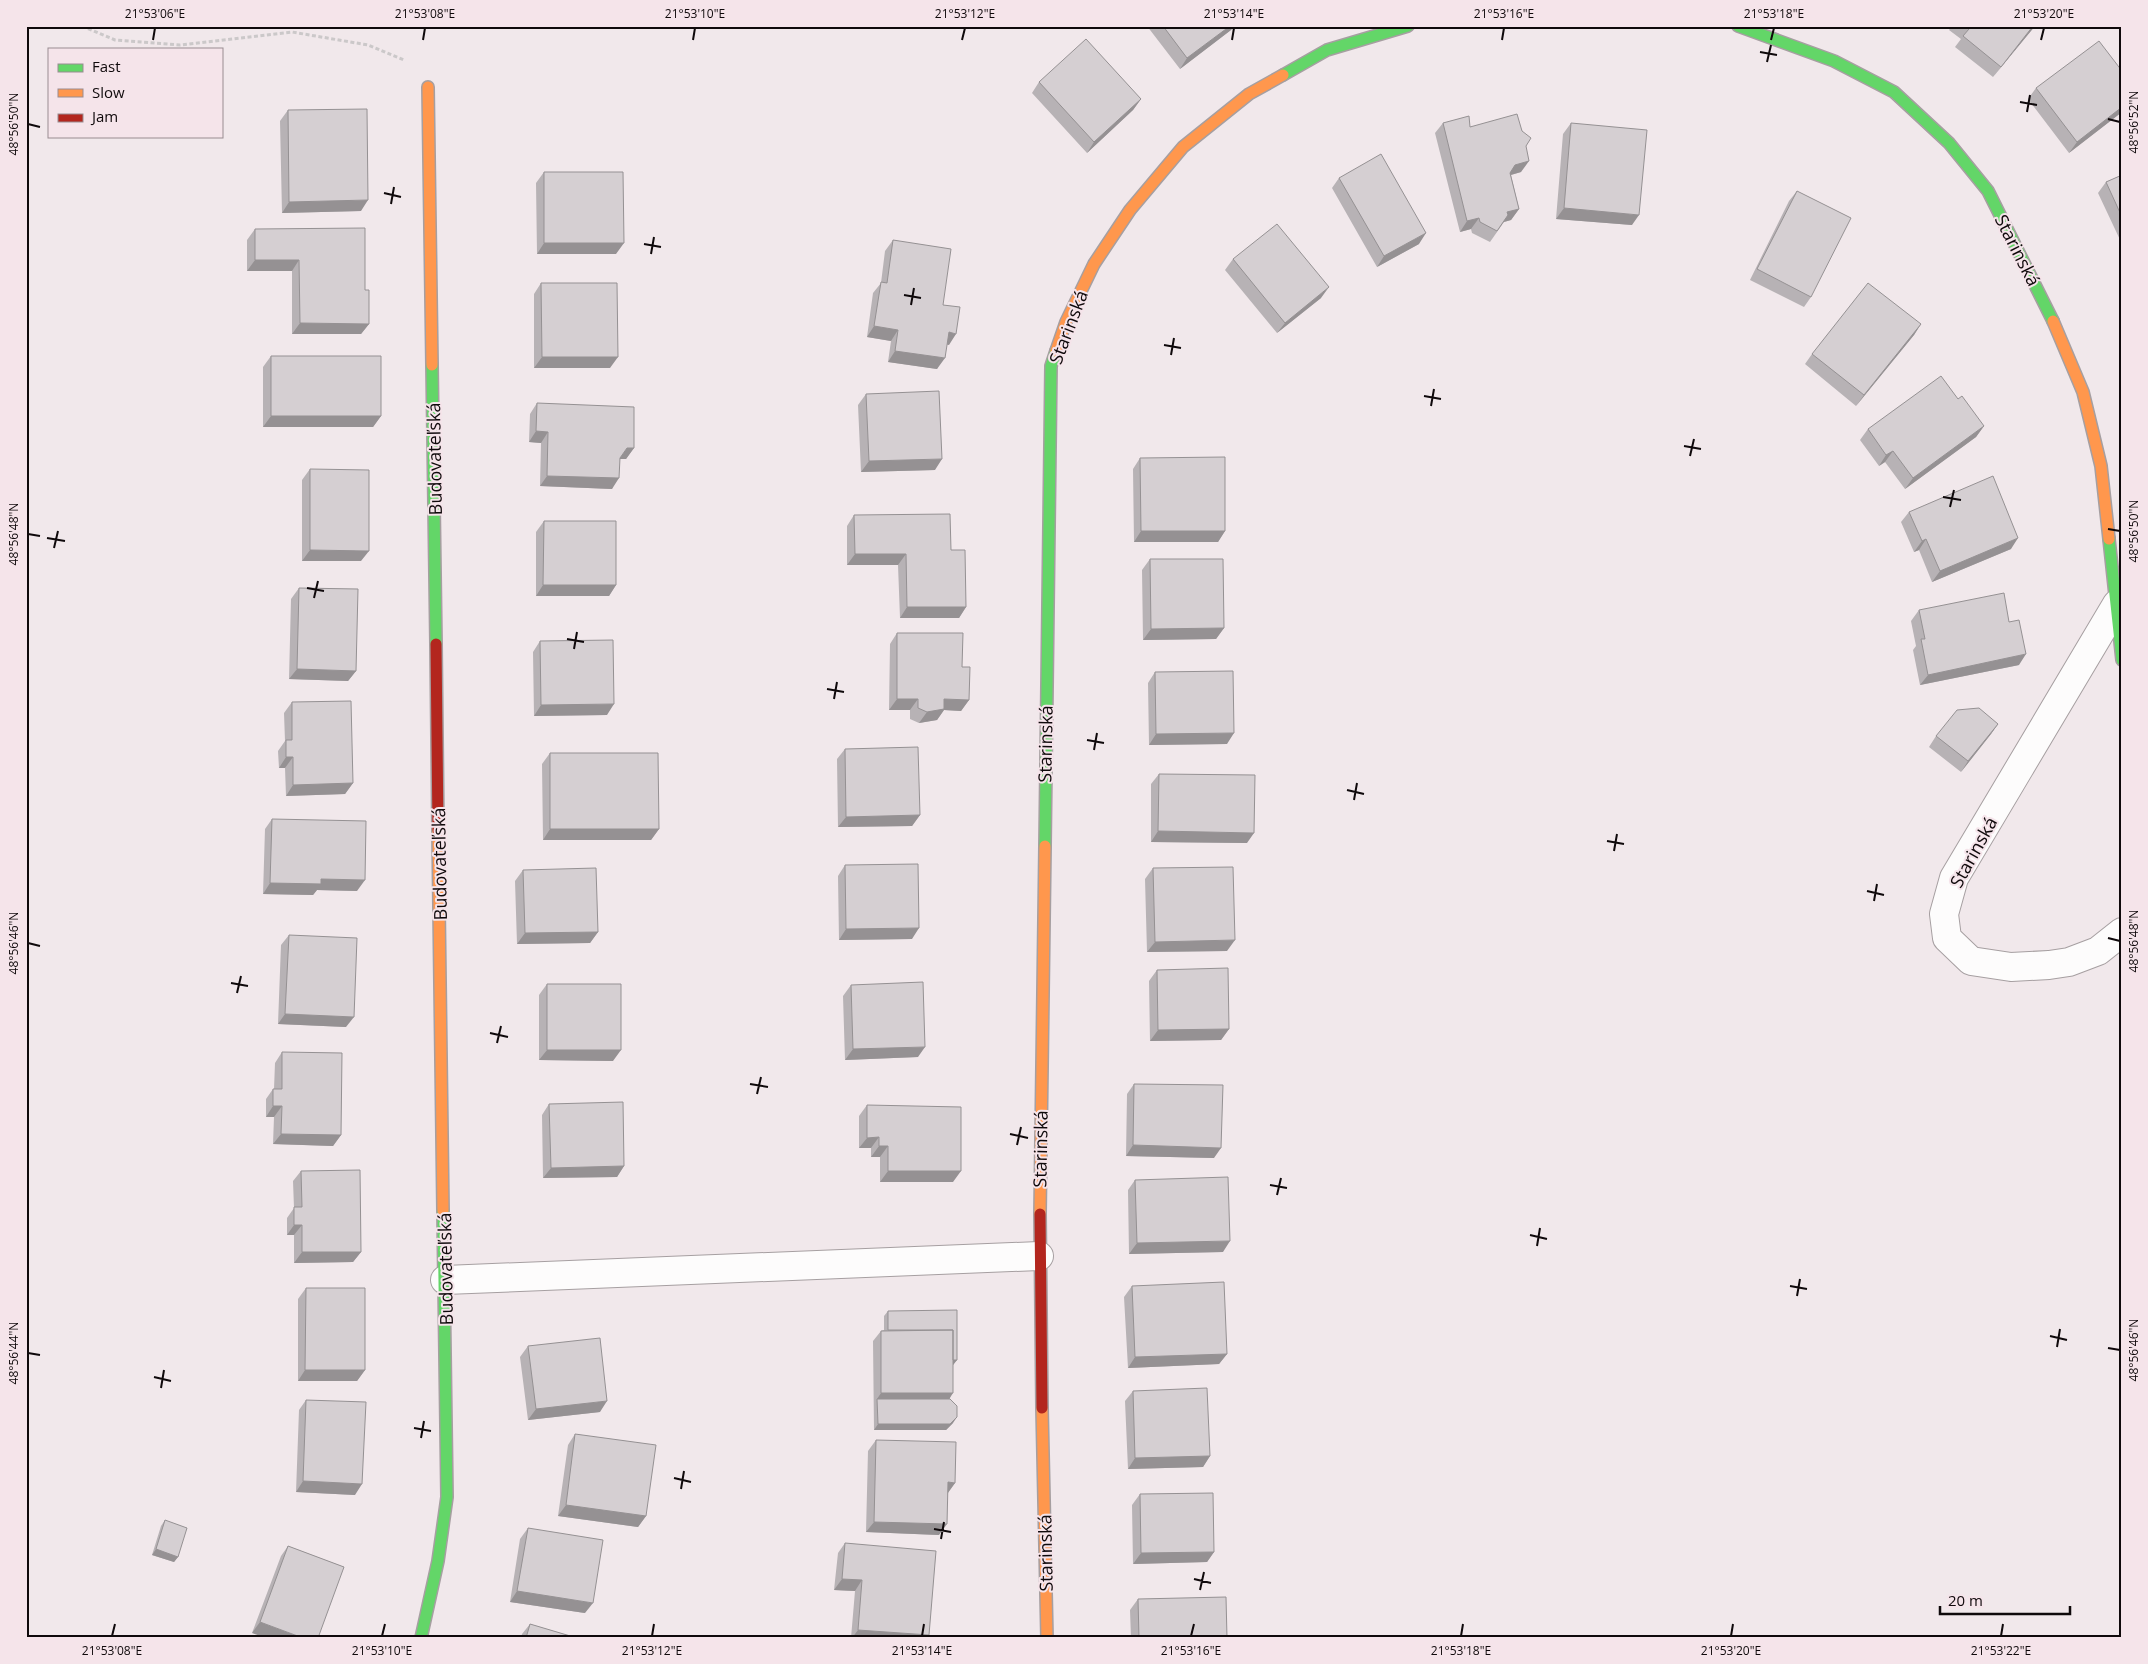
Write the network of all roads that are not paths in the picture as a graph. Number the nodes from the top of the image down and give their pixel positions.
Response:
1 (1408, 26) edge
2 (1738, 26) edge
3 (428, 87) road end
4 (2118, 604) junction
5 (2122, 660) edge
6 (2122, 932) edge
7 (1039, 1256) junction
8 (445, 1280) junction
9 (422, 1638) edge
10 (1047, 1638) edge

1 - 7 street, Starinská
2 - 4 street, Starinská
3 - 8 street, Budovateľská
4 - 5 street, Starinská
4 - 6 street, Starinská
7 - 8 street
7 - 10 street, Starinská
8 - 9 street, Budovateľská

